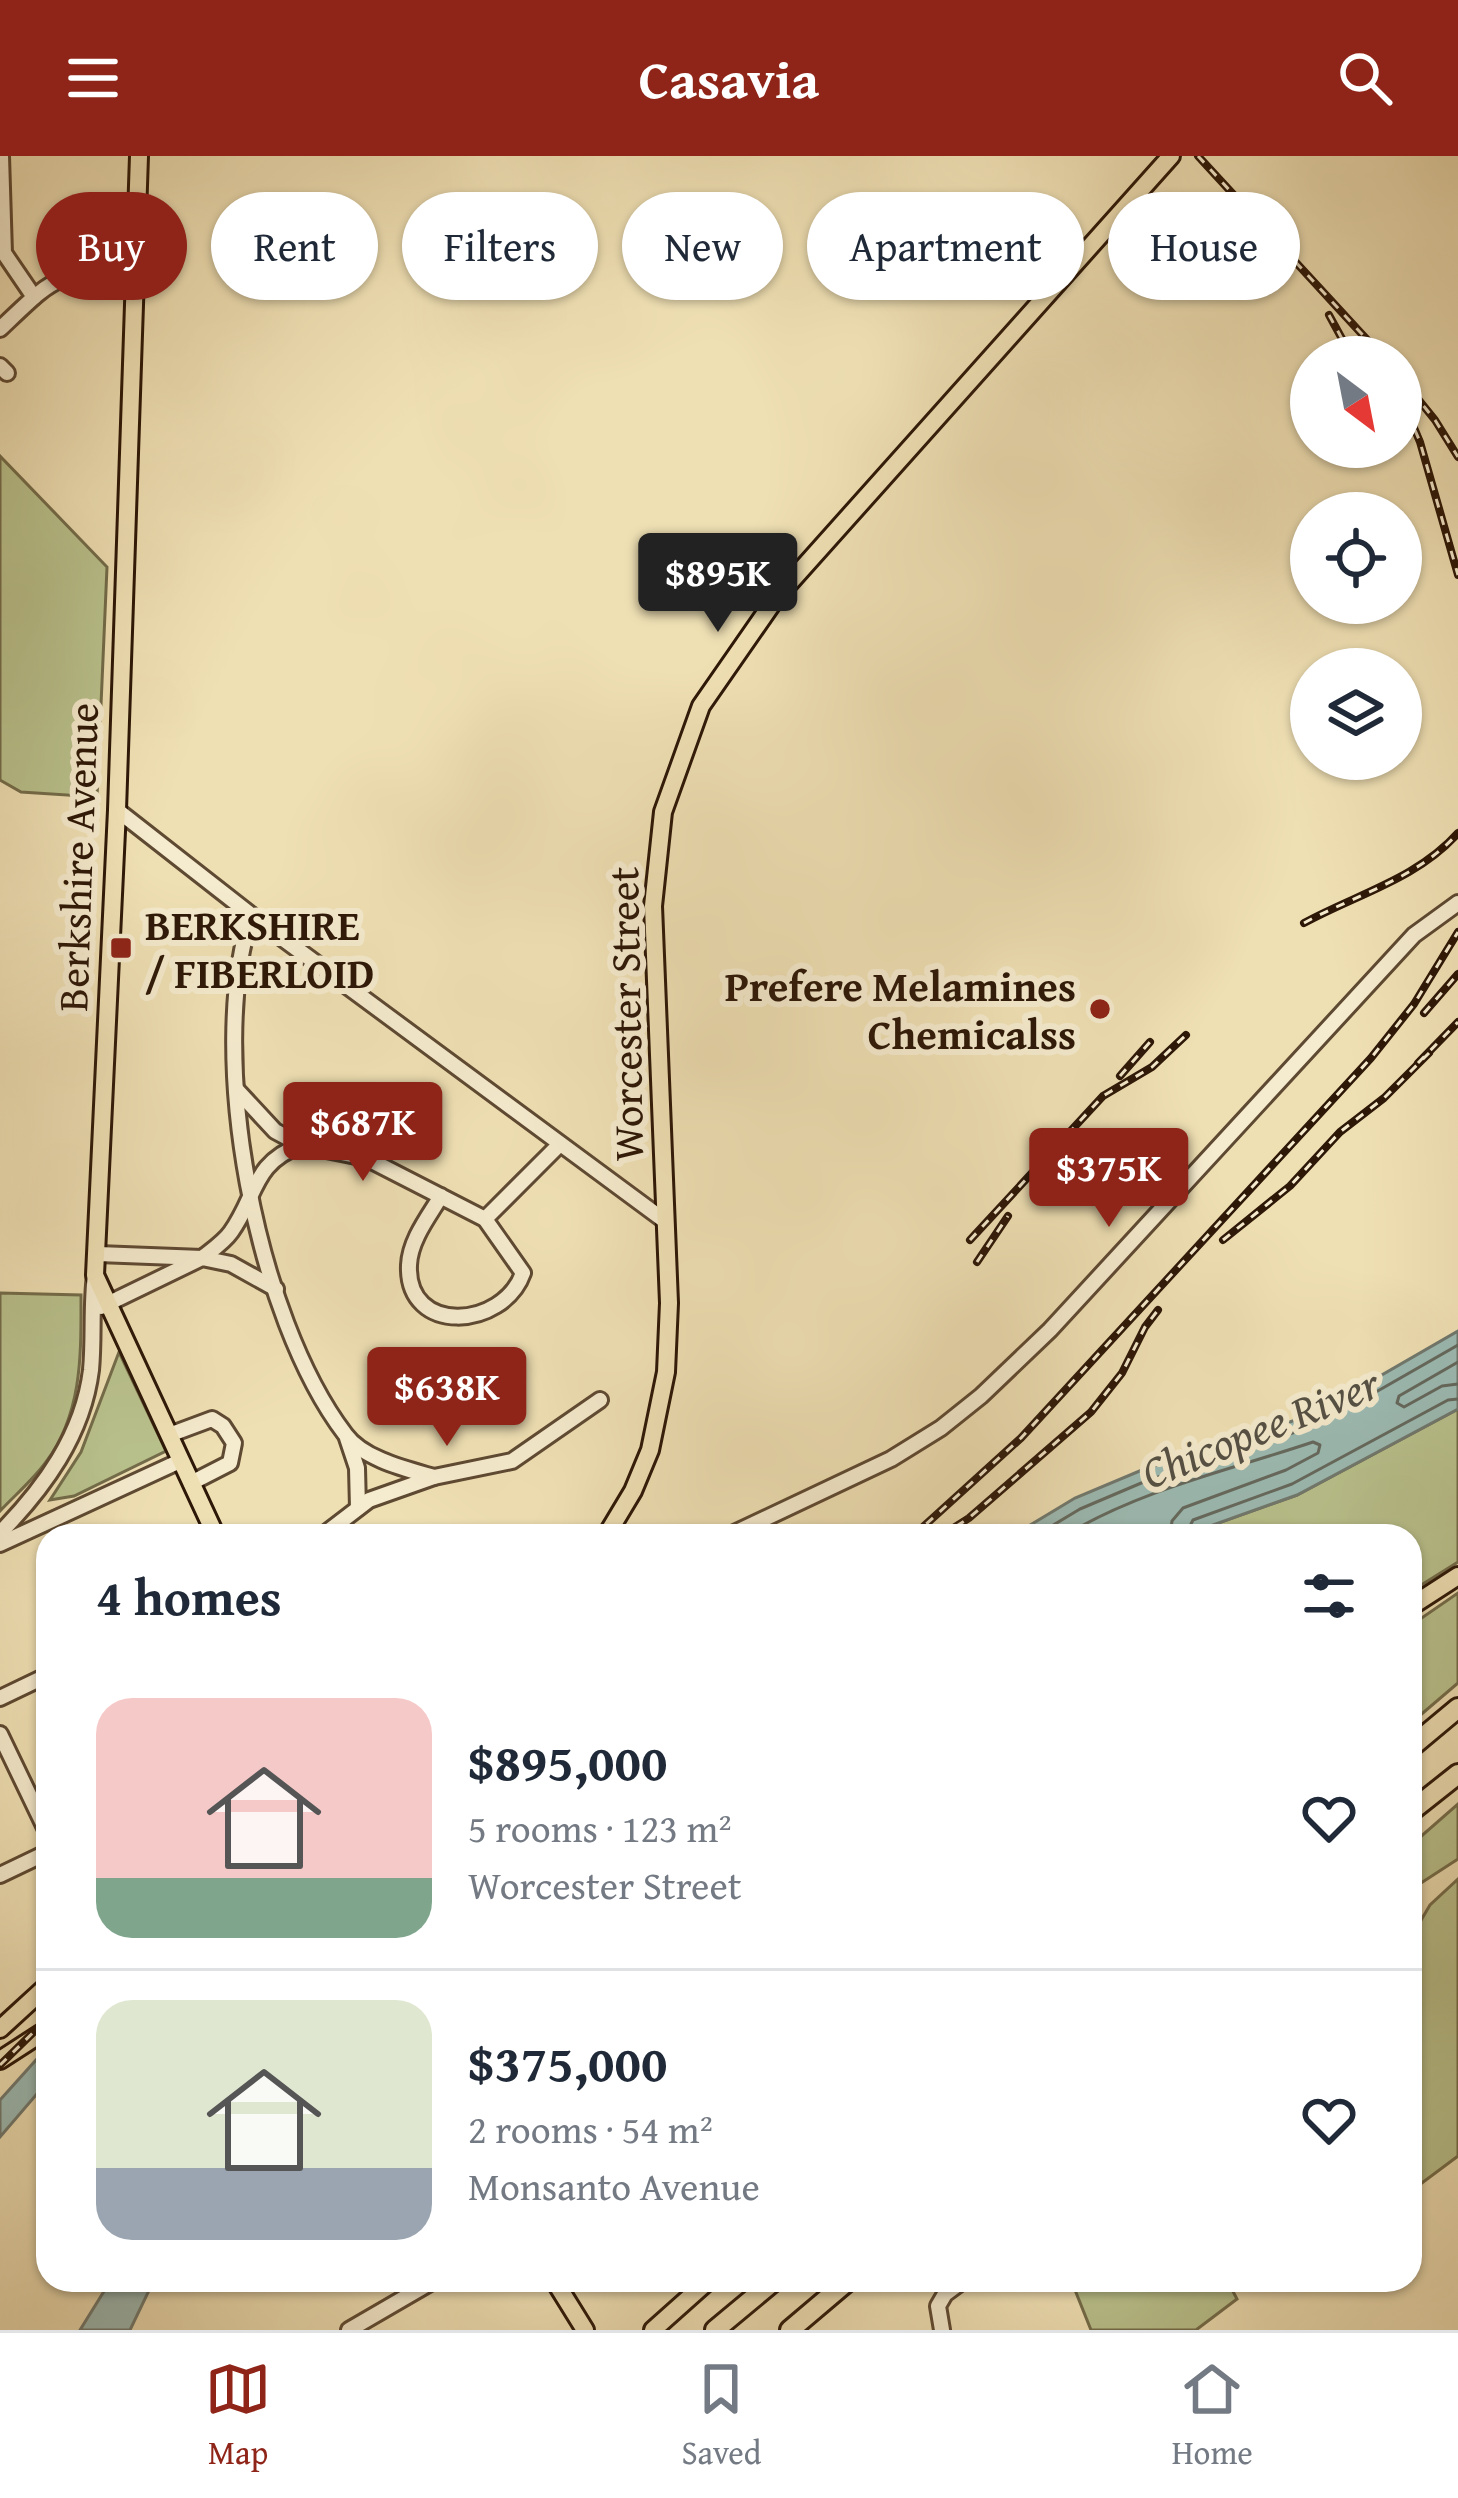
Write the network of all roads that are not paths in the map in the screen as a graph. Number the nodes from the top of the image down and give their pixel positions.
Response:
1 (1, 156) edge
2 (139, 156) edge
3 (1171, 156) edge
4 (138, 192) edge
5 (34, 297) joint
6 (135, 300) edge
7 (0, 329) edge
8 (117, 810) junction
9 (1458, 903) edge
10 (251, 915) junction
11 (236, 1089) junction
12 (560, 1144) junction
13 (301, 1145) junction
14 (249, 1192) junction
15 (441, 1196) junction
16 (485, 1219) junction
17 (664, 1221) junction
18 (98, 1254) junction
19 (202, 1258) junction
20 (276, 1288) junction
21 (101, 1307) junction
22 (600, 1400) dead end
23 (169, 1435) junction
24 (347, 1438) junction
25 (181, 1461) junction
26 (434, 1478) junction
27 (191, 1483) junction
28 (358, 1508) junction
29 (44, 1524) edge
30 (210, 1524) edge
31 (337, 1524) edge
32 (613, 1524) edge
33 (753, 1524) edge
34 (36, 1527) edge
35 (0, 1533) edge
36 (0, 1544) edge
37 (1458, 1576) edge
38 (1422, 1599) edge
39 (36, 1681) edge
40 (0, 1698) edge
41 (1458, 1708) edge
42 (0, 1735) edge
43 (1422, 1738) edge
44 (1458, 1774) edge
45 (1422, 1802) edge
46 (36, 1809) edge
47 (36, 1858) edge
48 (0, 1875) edge
49 (36, 1996) edge
50 (0, 2029) edge
51 (36, 2037) edge
52 (0, 2060) edge
53 (414, 2292) edge
54 (561, 2292) edge
55 (696, 2292) edge
56 (761, 2292) edge
57 (835, 2292) edge
58 (948, 2292) edge
59 (349, 2330) edge
60 (585, 2330) edge
61 (653, 2330) edge
62 (715, 2330) edge
63 (790, 2330) edge
64 (943, 2330) edge

1 - 5 street
2 - 4 main road, Berkshire Avenue
3 - 17 main road, Worcester Street
5 - 7 street
6 - 8 main road, Berkshire Avenue
8 - 10 street
8 - 18 main road, Berkshire Avenue
9 - 33 street
10 - 11 street
10 - 12 street
11 - 13 street
11 - 14 street
12 - 16 street
12 - 17 street
13 - 14 street
13 - 15 street
14 - 19 street
14 - 20 street
15 - 16 street
15 - 16 street
17 - 32 main road, Worcester Street
18 - 19 street
18 - 21 main road, Berkshire Avenue
19 - 20 street
19 - 21 street
20 - 24 street
21 - 23 main road
21 - 35 street
22 - 26 street
23 - 25 main road
23 - 27 street
24 - 26 street
24 - 28 street
25 - 27 main road
25 - 29 street
26 - 28 street
27 - 30 main road
28 - 31 street
34 - 36 street
37 - 38 main road
39 - 40 street
41 - 43 highway
42 - 46 street
44 - 45 highway
47 - 48 street
49 - 50 main road
51 - 52 main road
53 - 59 street
54 - 60 main road
55 - 61 main road
56 - 62 highway
57 - 63 highway
58 - 64 street

